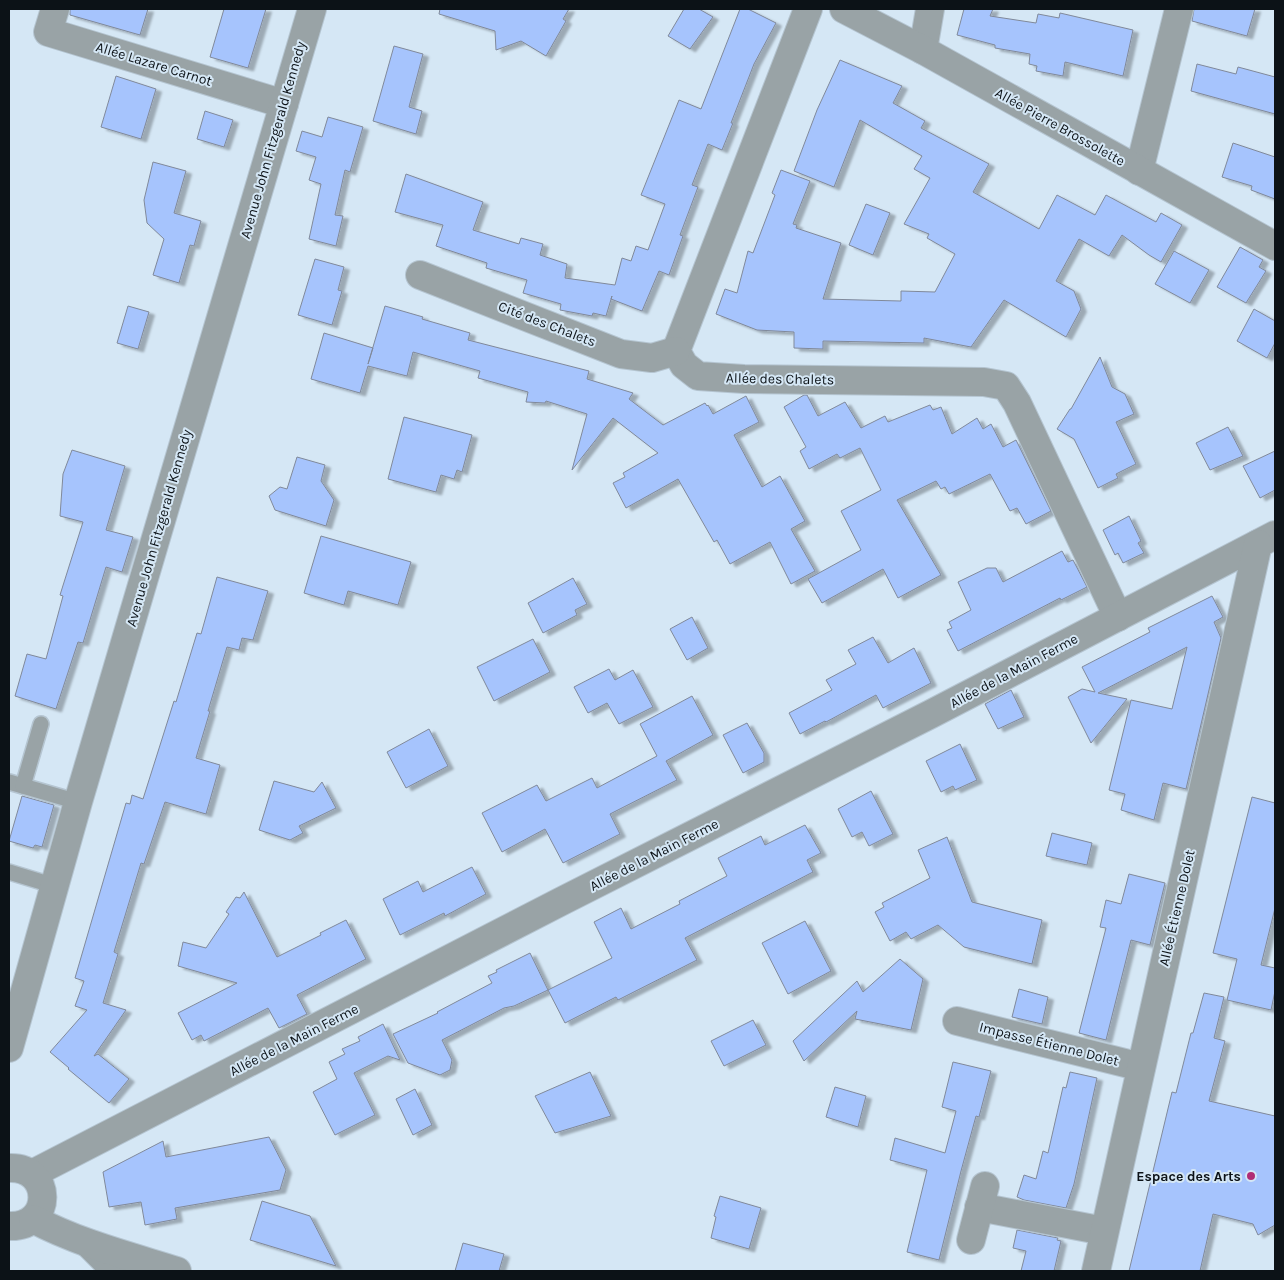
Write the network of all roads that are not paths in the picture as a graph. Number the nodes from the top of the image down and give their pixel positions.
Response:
1 (55, 9) edge
2 (312, 9) edge
3 (808, 9) edge
4 (844, 9) edge
5 (930, 9) edge
6 (1179, 9) edge
7 (922, 50) junction
8 (284, 104) junction
9 (1139, 171) junction
10 (1275, 246) edge
11 (420, 275) dead end
12 (676, 351) junction
13 (1266, 539) edge
14 (1118, 617) junction
15 (41, 724) dead end
16 (16, 784) edge
17 (78, 802) junction
18 (9, 872) edge
19 (55, 886) junction
20 (957, 1022) dead end
21 (9, 1048) edge
22 (1141, 1067) junction
23 (20, 1171) edge
24 (28, 1215) edge
25 (1104, 1232) junction
26 (971, 1240) dead end
27 (90, 1244) junction
28 (116, 1271) edge
29 (177, 1271) edge
30 (1096, 1271) edge

1 - 8 street, Allée Lazare Carnot
2 - 8 street, Avenue John Fitzgerald Kennedy
3 - 12 street
4 - 7 street, Allée Pierre Brossolette
5 - 7 street
6 - 9 street
7 - 9 street, Allée Pierre Brossolette
8 - 17 street, Avenue John Fitzgerald Kennedy
9 - 10 street, Allée Pierre Brossolette
11 - 12 street, Cité des Chalets
12 - 14 street, Allée des Chalets
13 - 14 street, Allée de la Main Ferme
13 - 22 street, Allée Étienne Dolet
14 - 23 street, Allée de la Main Ferme
15 - 16 lane
16 - 17 lane
17 - 19 street, Avenue John Fitzgerald Kennedy
18 - 19 lane
19 - 21 street, Avenue John Fitzgerald Kennedy
20 - 22 street, Impasse Étienne Dolet
22 - 25 street, Allée Étienne Dolet
23 - 24 street
24 - 27 street
25 - 26 street
25 - 30 street, Allée Étienne Dolet
27 - 28 street
27 - 29 street

